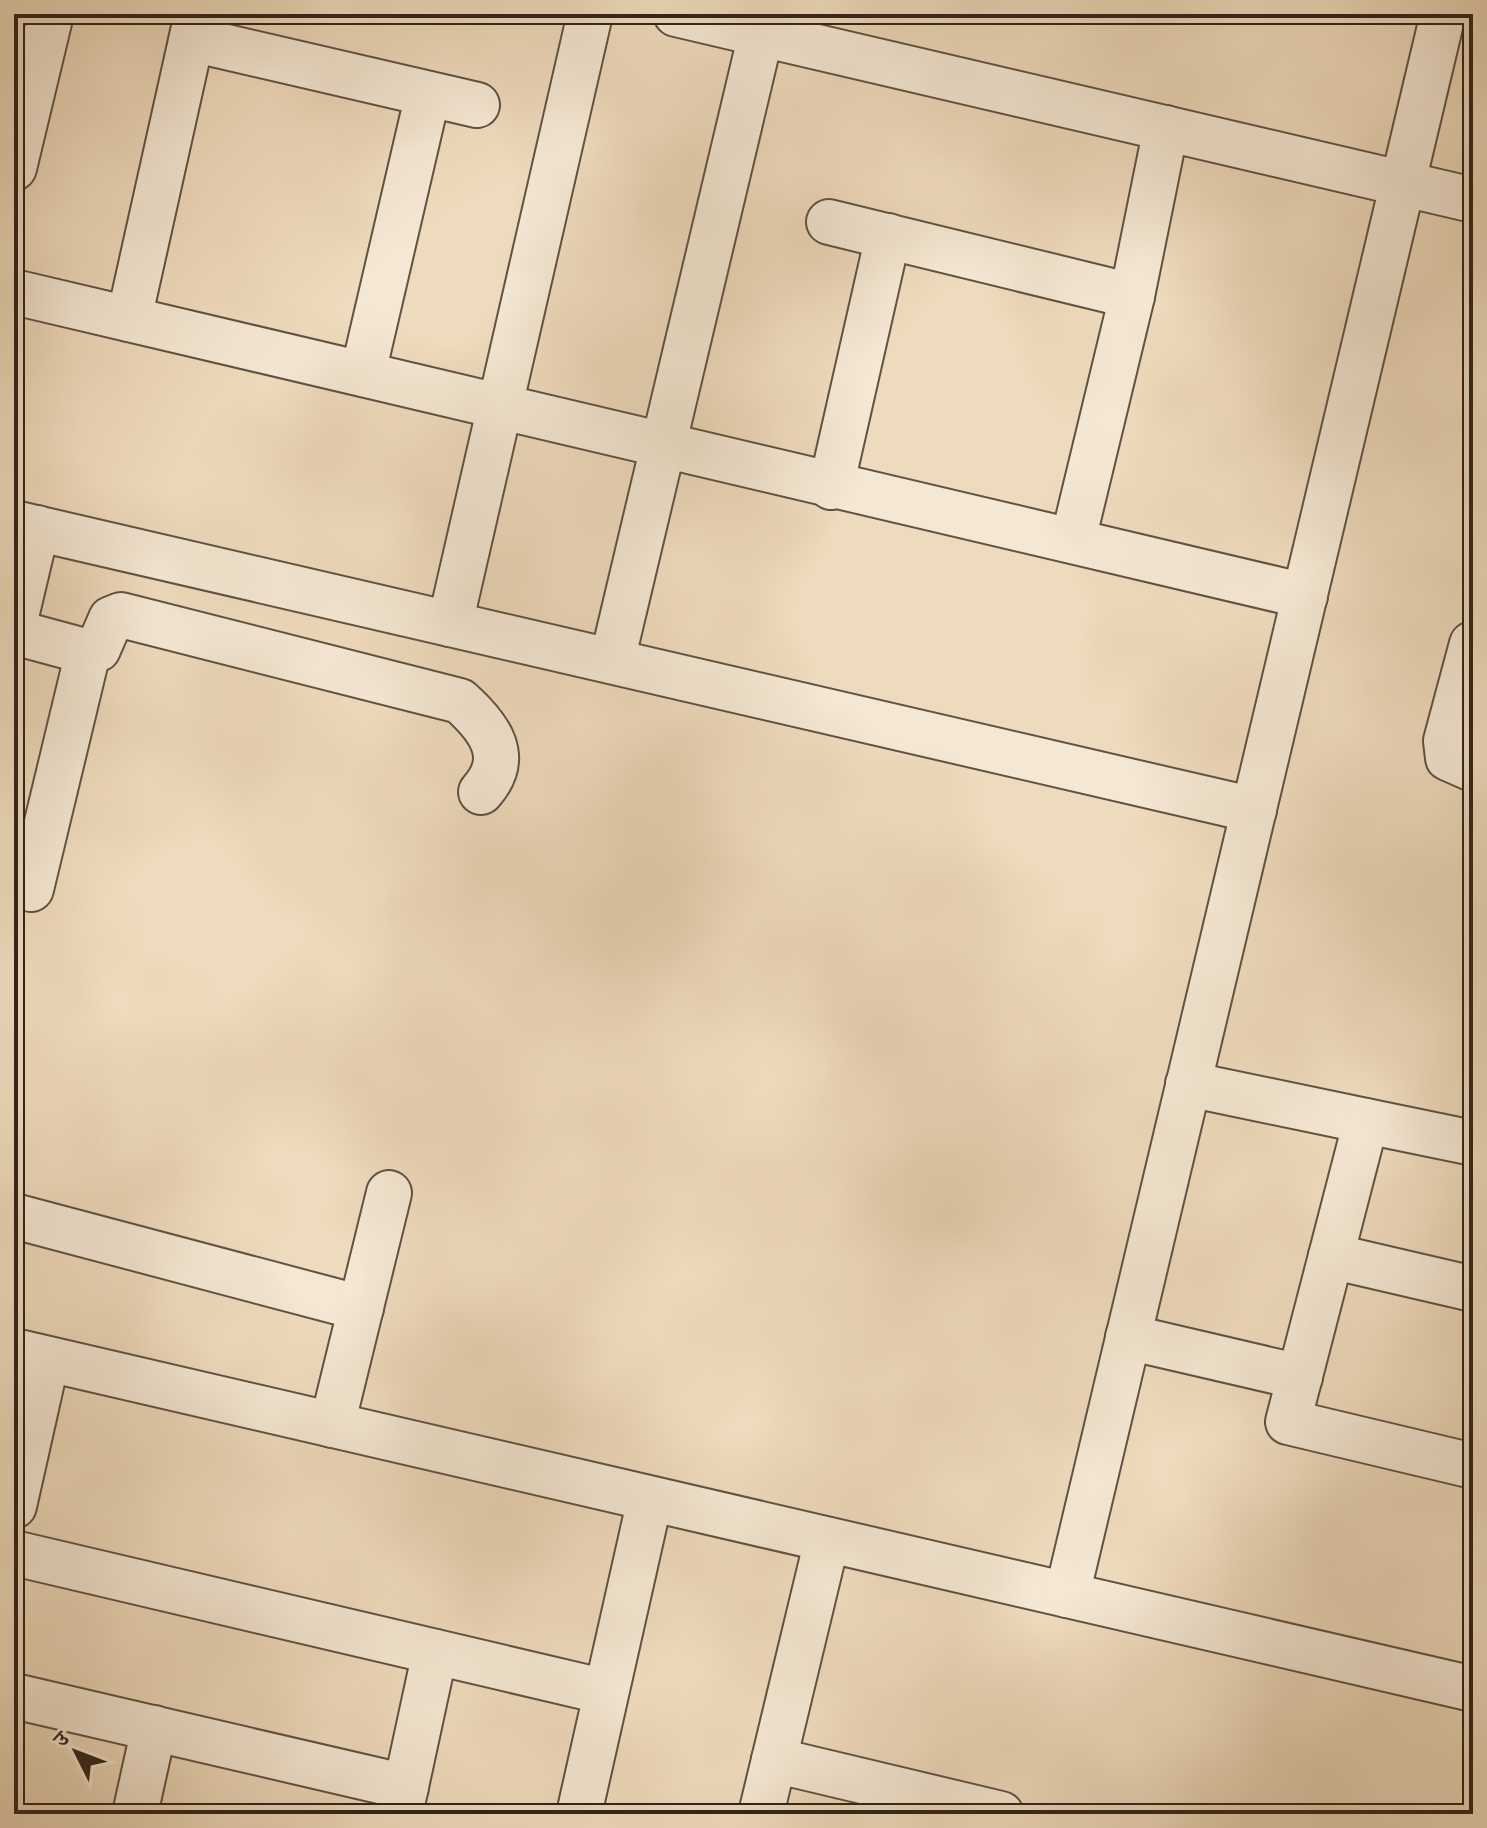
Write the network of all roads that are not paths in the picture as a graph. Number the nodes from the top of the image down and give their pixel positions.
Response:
1 (51, 14) edge
2 (590, 14) edge
3 (676, 14) edge
4 (1443, 14) edge
5 (194, 27) edge
6 (761, 34) junction
7 (428, 94) junction
8 (477, 105) dead end
9 (1166, 128) junction
10 (14, 168) edge
11 (1403, 184) junction
12 (1473, 200) edge
13 (829, 222) dead end
14 (888, 236) junction
15 (14, 292) edge
16 (1132, 296) junction
17 (129, 319) junction
18 (363, 373) junction
19 (501, 405) junction
20 (663, 448) junction
21 (831, 487) junction
22 (25, 526) edge
23 (1073, 540) junction
24 (1305, 596) junction
25 (450, 624) junction
26 (14, 625) edge
27 (14, 632) edge
28 (1473, 642) edge
29 (88, 652) junction
30 (612, 661) junction
31 (1473, 769) edge
32 (481, 792) dead end
33 (1254, 810) junction
34 (31, 889) dead end
35 (1188, 1084) junction
36 (1366, 1121) junction
37 (1473, 1143) edge
38 (389, 1193) dead end
39 (14, 1216) edge
40 (1331, 1256) junction
41 (1473, 1289) edge
42 (361, 1308) junction
43 (1128, 1337) junction
44 (31, 1355) edge
45 (1300, 1377) junction
46 (332, 1425) junction
47 (1473, 1466) edge
48 (650, 1499) junction
49 (14, 1506) edge
50 (827, 1540) junction
51 (14, 1553) edge
52 (1067, 1595) junction
53 (435, 1652) junction
54 (1473, 1689) edge
55 (606, 1692) junction
56 (14, 1696) edge
57 (154, 1728) junction
58 (774, 1760) junction
59 (403, 1801) edge
60 (135, 1814) edge
61 (579, 1814) edge
62 (761, 1814) edge
63 (1001, 1814) edge

1 - 10 street
2 - 19 street
3 - 6 street
4 - 11 street
5 - 7 street
5 - 17 street
6 - 9 street
6 - 20 street
7 - 8 street
7 - 18 street
9 - 11 street
9 - 16 street
11 - 12 street
11 - 24 street
13 - 14 street
14 - 16 street
14 - 21 street
15 - 17 street
16 - 23 street
17 - 18 street
18 - 19 street
19 - 20 street
19 - 25 street
20 - 21 street
20 - 30 street
21 - 23 street
22 - 25 street
22 - 26 street
23 - 24 street
24 - 33 street
25 - 30 street
27 - 29 street
28 - 31 street
29 - 32 street
29 - 34 street
30 - 33 street
33 - 35 street
35 - 36 street
35 - 43 street
36 - 37 street
36 - 40 street
38 - 42 street
39 - 42 street
40 - 41 street
40 - 45 street
42 - 46 street
43 - 45 street
43 - 52 street
44 - 46 street
44 - 49 street
45 - 47 street
46 - 48 street
48 - 50 street
48 - 55 street
50 - 52 street
50 - 58 street
51 - 53 street
52 - 54 street
53 - 55 street
53 - 59 street
55 - 61 street
56 - 57 street
57 - 59 street
57 - 60 street
58 - 62 street
58 - 63 street

